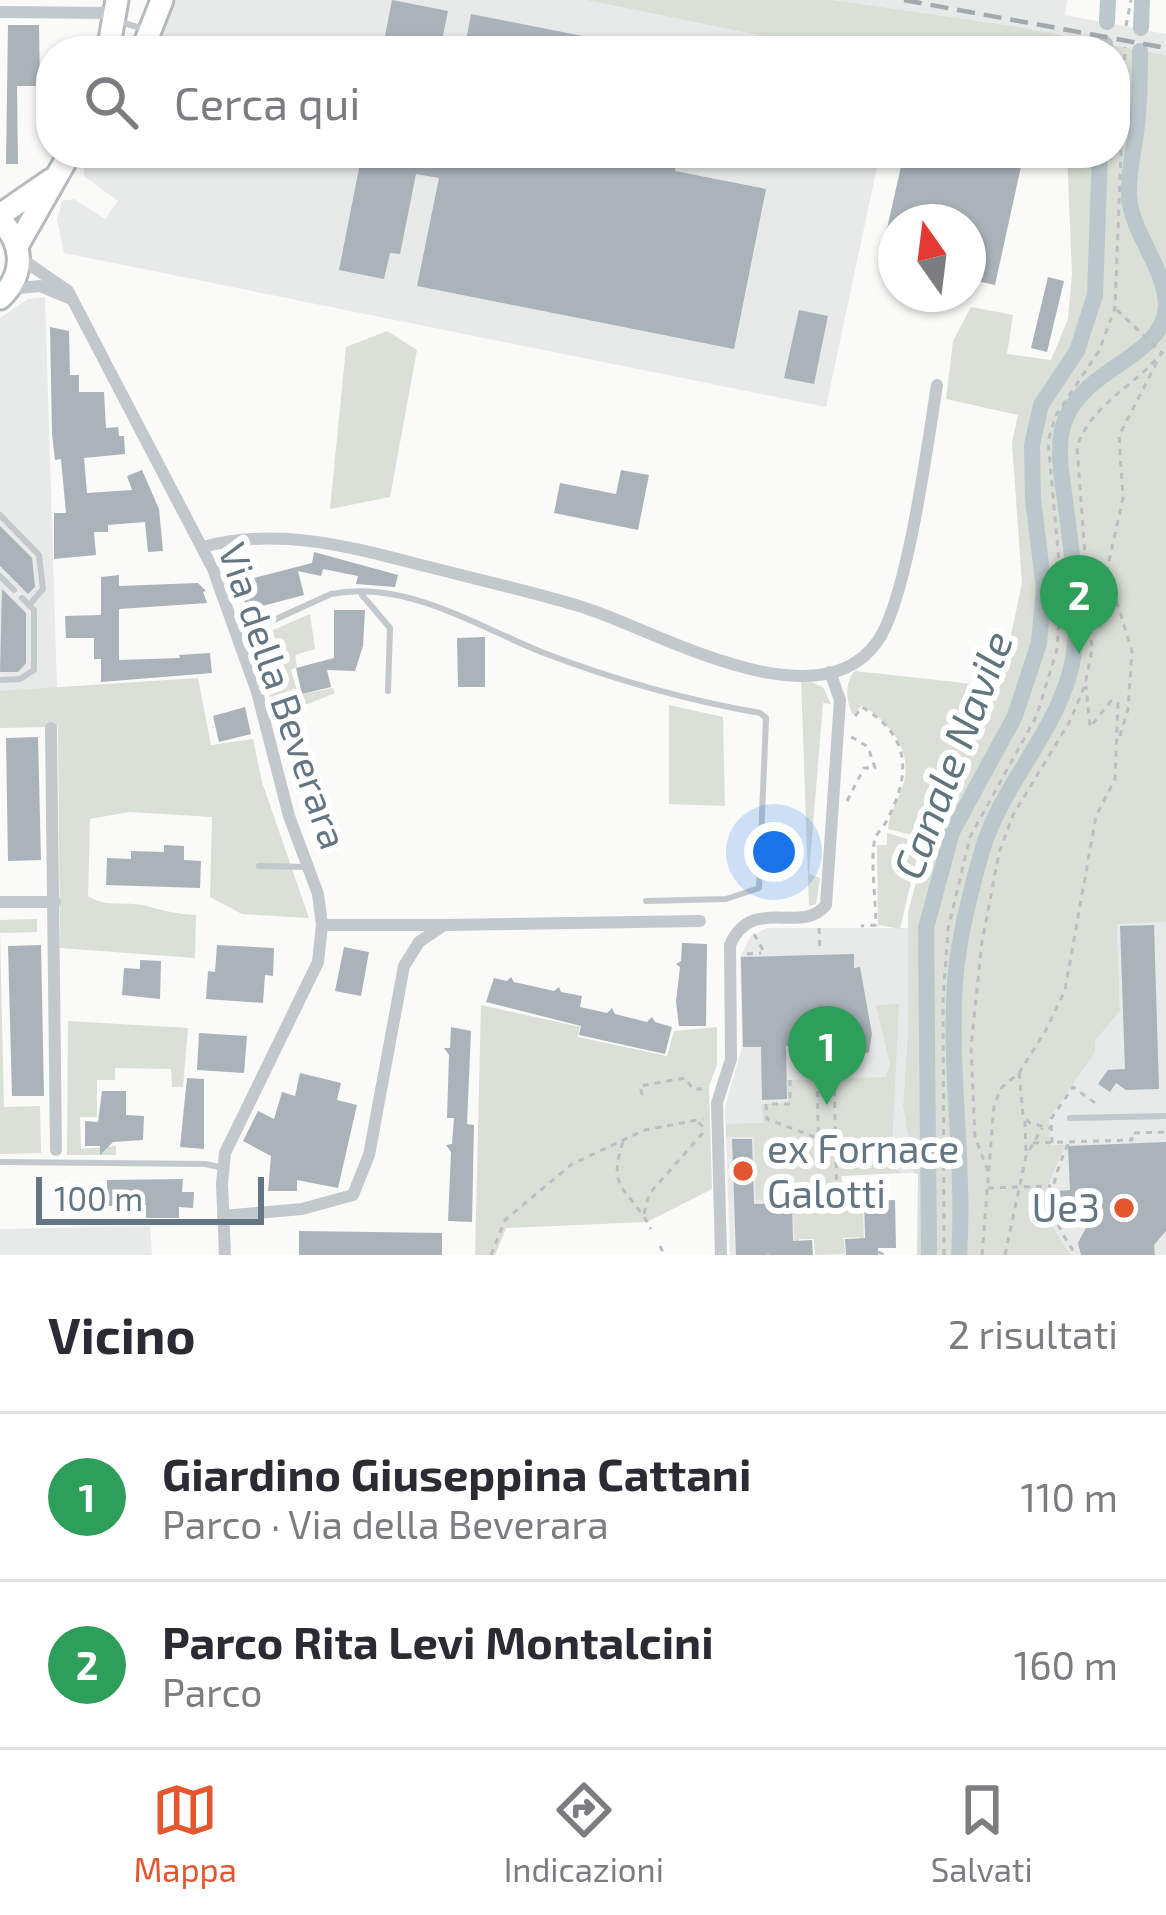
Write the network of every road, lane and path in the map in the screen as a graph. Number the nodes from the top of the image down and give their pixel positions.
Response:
1 (162, 0) edge
2 (1130, 0) edge
3 (115, 11) edge
4 (0, 12) edge
5 (1126, 26) dead end
6 (152, 29) junction
7 (149, 36) edge
8 (60, 168) edge
9 (1120, 168) edge
10 (56, 175) junction
11 (0, 217) edge
12 (18, 251) junction
13 (4, 293) edge
14 (73, 300) junction
15 (1115, 308) junction
16 (1156, 360) junction
17 (937, 385) dead end
18 (0, 515) edge
19 (203, 547) junction
20 (0, 576) edge
21 (14, 590) dead end
22 (359, 592) junction
23 (22, 598) dead end
24 (29, 605) junction
25 (239, 636) junction
26 (830, 672) junction
27 (0, 680) edge
28 (1085, 685) junction
29 (388, 691) dead end
30 (855, 716) dead end
31 (51, 728) dead end
32 (848, 735) dead end
33 (1119, 738) junction
34 (844, 804) dead end
35 (259, 866) dead end
36 (309, 867) junction
37 (646, 901) dead end
38 (0, 902) edge
39 (55, 902) junction
40 (700, 921) dead end
41 (819, 924) dead end
42 (322, 925) junction
43 (444, 925) junction
44 (861, 926) dead end
45 (754, 932) dead end
46 (820, 950) dead end
47 (739, 954) dead end
48 (1019, 1073) junction
49 (834, 1078) dead end
50 (817, 1079) dead end
51 (790, 1080) dead end
52 (702, 1089) dead end
53 (642, 1095) dead end
54 (1166, 1116) edge
55 (1070, 1118) dead end
56 (705, 1119) dead end
57 (1025, 1119) junction
58 (695, 1120) junction
59 (1042, 1128) junction
60 (1052, 1128) dead end
61 (1166, 1132) edge
62 (819, 1139) junction
63 (623, 1140) junction
64 (1069, 1142) junction
65 (1033, 1144) junction
66 (839, 1146) junction
67 (56, 1150) dead end
68 (1026, 1156) junction
69 (0, 1162) edge
70 (223, 1168) junction
71 (988, 1172) junction
72 (1053, 1186) junction
73 (1017, 1187) junction
74 (986, 1188) junction
75 (644, 1214) junction
76 (223, 1216) junction
77 (651, 1229) dead end
78 (660, 1246) dead end
79 (878, 1252) dead end
80 (225, 1255) edge
81 (490, 1255) edge
82 (664, 1255) edge
83 (721, 1255) edge
84 (885, 1255) edge
85 (944, 1255) edge
86 (982, 1255) edge
87 (1005, 1255) edge
88 (1076, 1255) edge

1 - 6 main road
2 - 5 path
3 - 4 street
3 - 6 lane
6 - 7 main road
8 - 10 main road
9 - 15 path
10 - 11 main road
10 - 12 main road
11 - 12 main road
12 - 13 main road
12 - 14 street, Via della Beverara
13 - 14 street
14 - 19 street, Via della Beverara
15 - 16 path
15 - 85 path
16 - 28 path
16 - 33 path
17 - 26 street
18 - 24 lane
19 - 25 street, Via della Beverara
19 - 26 street
20 - 21 lane
22 - 25 lane
22 - 29 lane
22 - 37 lane
23 - 24 lane
24 - 27 lane
25 - 36 street, Via della Beverara
26 - 83 street
28 - 33 path
28 - 71 path
30 - 44 path
31 - 39 street
32 - 34 path
33 - 48 path
35 - 36 lane
36 - 42 street, Via della Beverara
38 - 39 street
39 - 67 street
40 - 43 street
41 - 46 path
42 - 43 street
42 - 70 street, Via della Beverara
43 - 76 street
45 - 47 path
48 - 57 path
48 - 71 path
49 - 66 path
50 - 62 path
51 - 62 path
52 - 53 path
54 - 55 lane
56 - 58 path
57 - 59 path
57 - 68 path
58 - 63 path
58 - 75 path
59 - 60 path
59 - 65 path
61 - 64 path
62 - 66 path
62 - 66 path
63 - 75 path
63 - 81 path
64 - 65 path
64 - 72 path
65 - 68 path
68 - 73 path
69 - 70 lane
70 - 76 street, Via della Beverara
71 - 74 path
72 - 73 path
72 - 88 path
73 - 74 path
73 - 87 path
74 - 86 path
75 - 77 path
76 - 80 street, Via della Beverara
78 - 82 path
79 - 84 path

